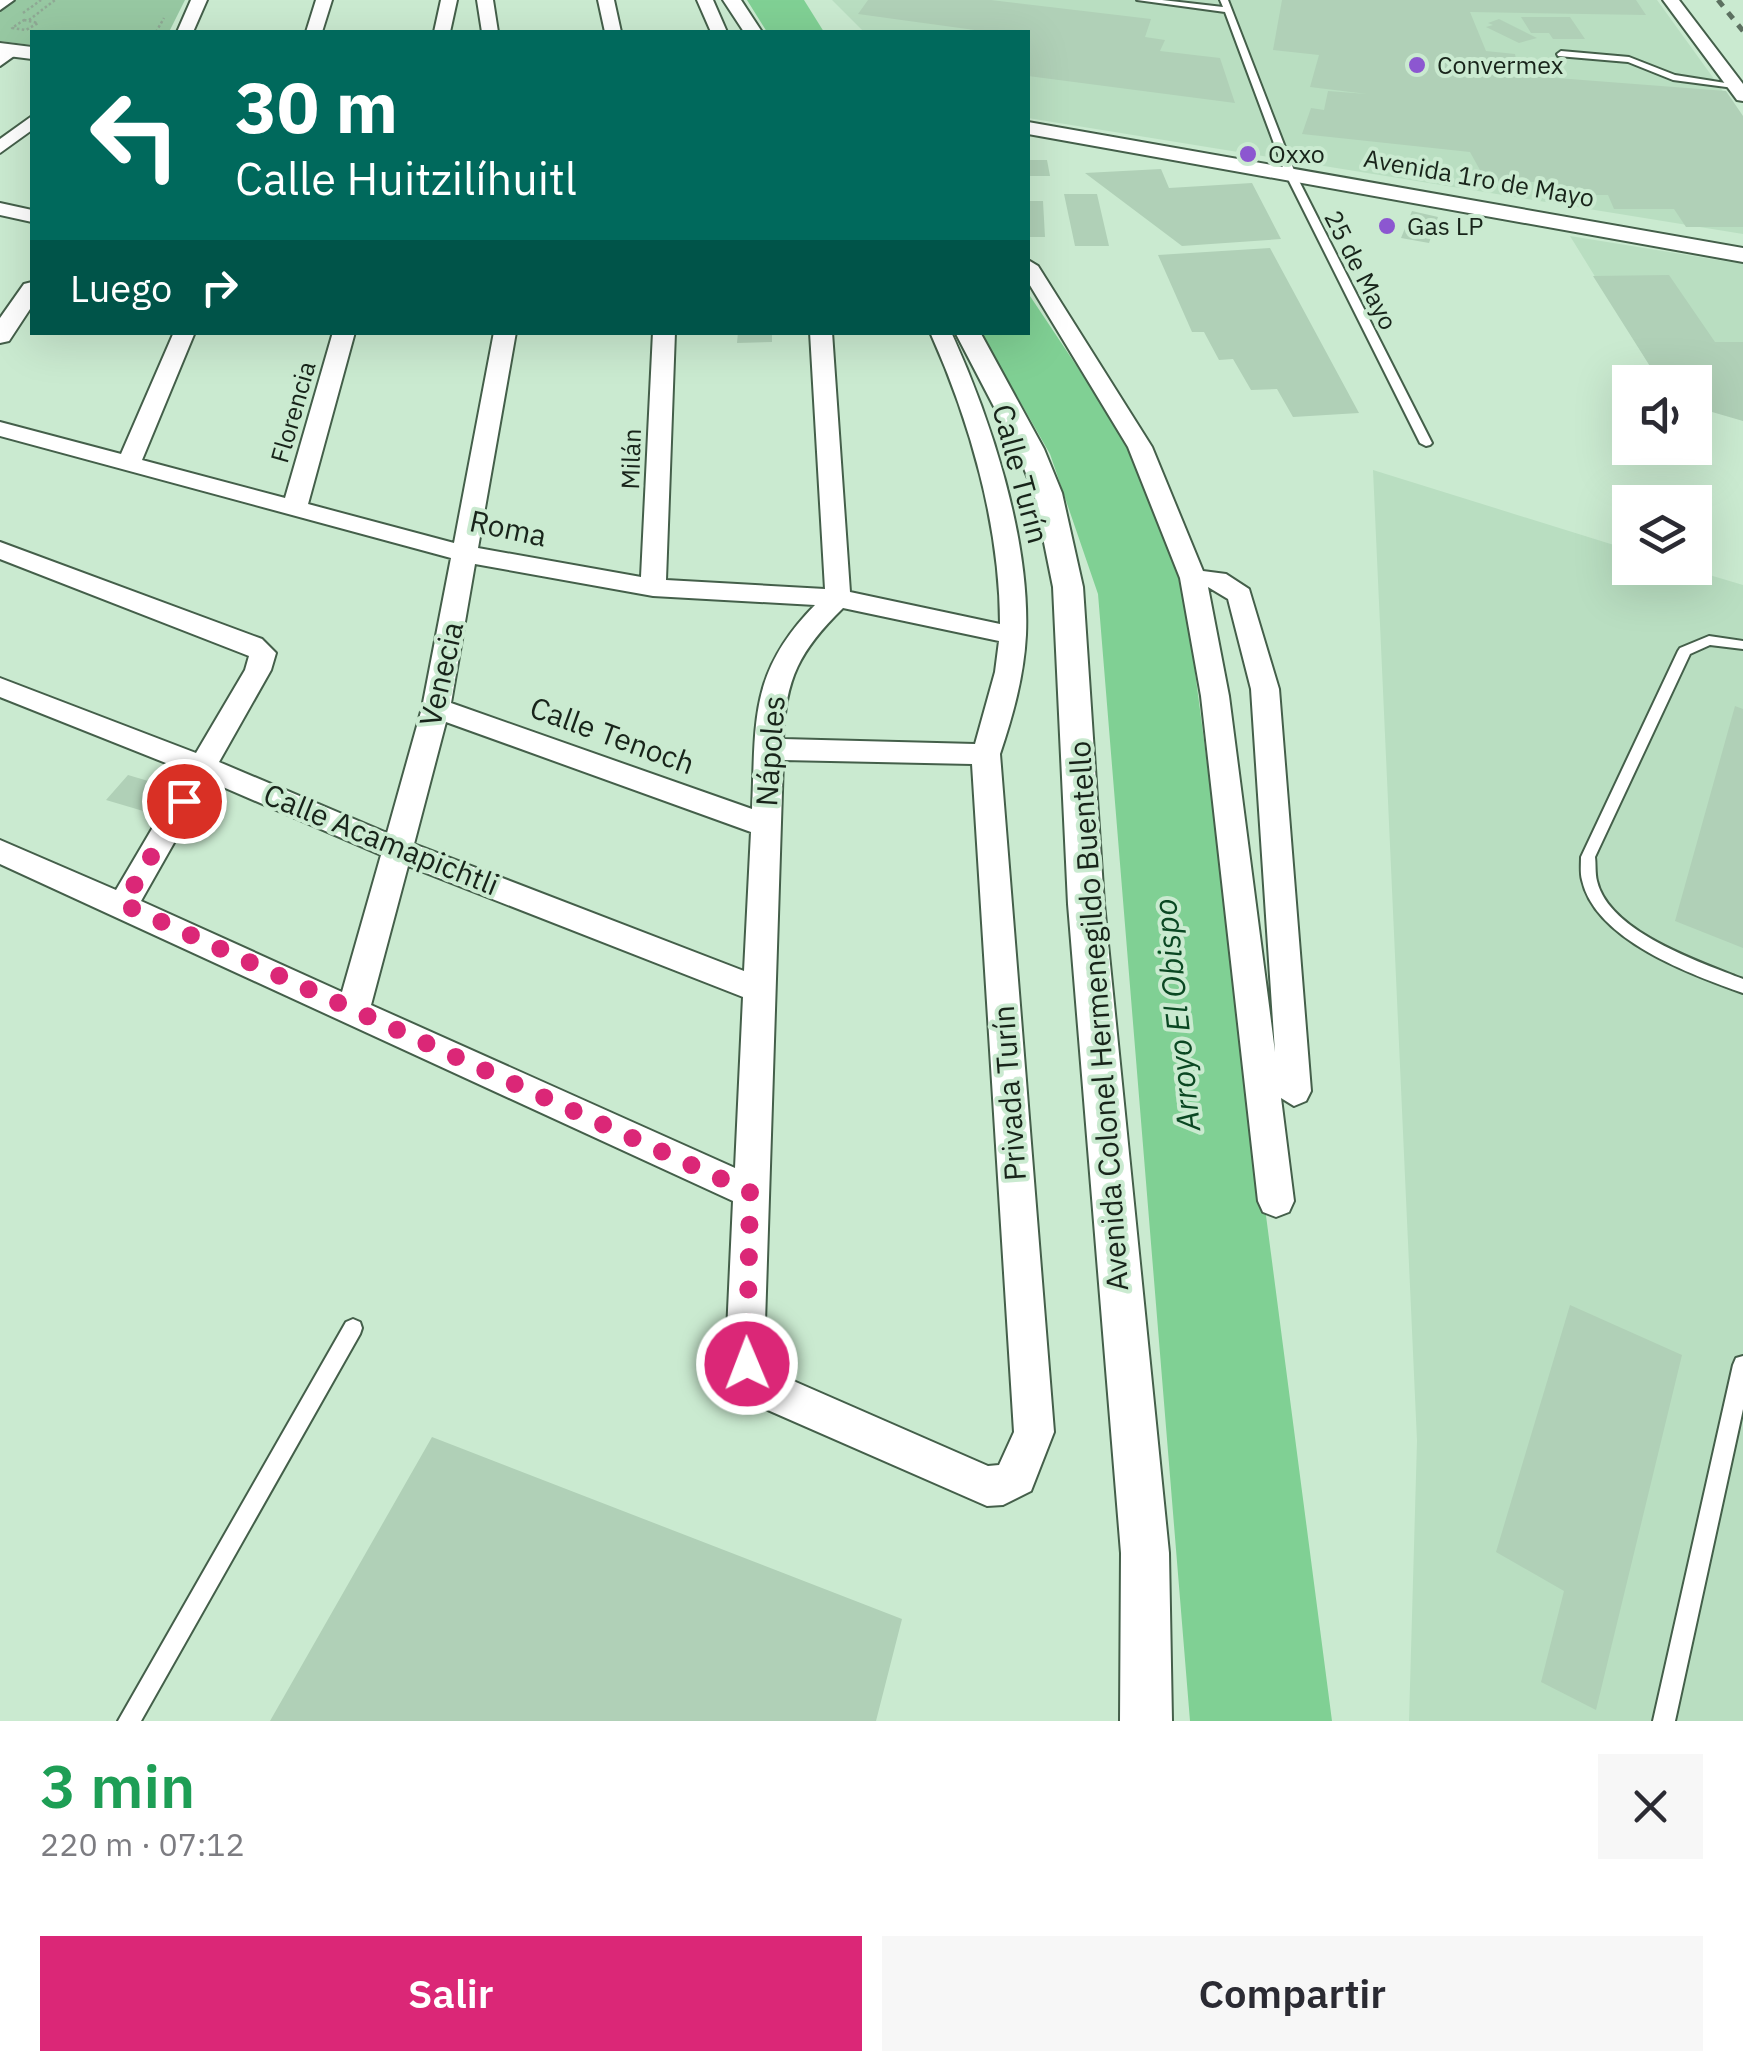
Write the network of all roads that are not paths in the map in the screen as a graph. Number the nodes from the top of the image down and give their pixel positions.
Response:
1 (6, 0) edge
2 (198, 0) edge
3 (324, 0) edge
4 (449, 0) edge
5 (485, 0) edge
6 (606, 0) edge
7 (705, 0) edge
8 (732, 0) edge
9 (1141, 0) edge
10 (1671, 0) edge
11 (0, 5) edge
12 (1226, 5) edge
13 (186, 30) edge
14 (315, 30) edge
15 (442, 30) edge
16 (490, 30) edge
17 (613, 30) edge
18 (718, 30) edge
19 (752, 30) edge
20 (1561, 54) dead end
21 (1738, 90) edge
22 (30, 123) edge
23 (1030, 128) edge
24 (0, 148) edge
25 (1290, 173) junction
26 (0, 209) edge
27 (30, 216) edge
28 (1743, 255) edge
29 (1030, 269) edge
30 (30, 292) edge
31 (184, 335) edge
32 (343, 335) edge
33 (504, 335) edge
34 (664, 335) edge
35 (821, 335) edge
36 (941, 335) edge
37 (968, 335) edge
38 (0, 336) edge
39 (0, 429) edge
40 (1426, 443) dead end
41 (130, 461) junction
42 (295, 506) junction
43 (0, 550) edge
44 (466, 554) junction
45 (1193, 578) junction
46 (653, 588) junction
47 (838, 598) junction
48 (1012, 635) junction
49 (1743, 645) edge
50 (0, 686) edge
51 (436, 708) junction
52 (766, 749) junction
53 (986, 754) junction
54 (204, 766) junction
55 (767, 826) junction
56 (396, 849) junction
57 (0, 850) edge
58 (123, 904) junction
59 (1743, 986) edge
60 (762, 991) junction
61 (353, 1011) junction
62 (1294, 1091) dead end
63 (750, 1192) junction
64 (1276, 1201) dead end
65 (354, 1328) dead end
66 (1743, 1365) edge
67 (1034, 1432) joint
68 (129, 1721) edge
69 (1146, 1721) edge
70 (1664, 1721) edge

1 - 11 street
2 - 13 street
3 - 14 street
4 - 15 street
5 - 16 street
6 - 17 street
7 - 18 street
8 - 19 street
9 - 12 lane
10 - 21 street
12 - 25 lane, 25 de Mayo
20 - 21 lane
22 - 24 street
23 - 25 street, Avenida 1ro de Mayo
25 - 28 street, Avenida 1ro de Mayo
25 - 40 lane, 25 de Mayo
26 - 27 street
29 - 45 street
30 - 38 street
31 - 41 street
32 - 42 street, Florencia
33 - 44 street, Venecia
34 - 46 street, Milán
35 - 47 street
36 - 48 street, Calle Turín
37 - 69 street, Avenida Colonel Hermenegildo Buentello
39 - 41 street, Roma
41 - 42 street, Roma
42 - 44 street, Roma
43 - 54 street
44 - 46 street, Roma
44 - 51 street, Venecia
45 - 62 street
45 - 64 street
46 - 47 street, Roma
47 - 48 street, Roma
47 - 52 street, Nápoles
48 - 53 street, Calle Turín
49 - 59 lane
50 - 54 street, Calle Acamapichtli
51 - 55 street, Calle Tenoch
51 - 56 street, Venecia
52 - 53 street
52 - 55 street, Nápoles
53 - 67 street, Privada Turín
54 - 56 street, Calle Acamapichtli
54 - 58 street
55 - 60 street, Nápoles
56 - 60 street, Calle Acamapichtli
56 - 61 street, Venecia
57 - 58 street
58 - 61 street
60 - 63 street, Nápoles
61 - 63 street
63 - 67 street, Nápoles
65 - 68 lane
66 - 70 lane

